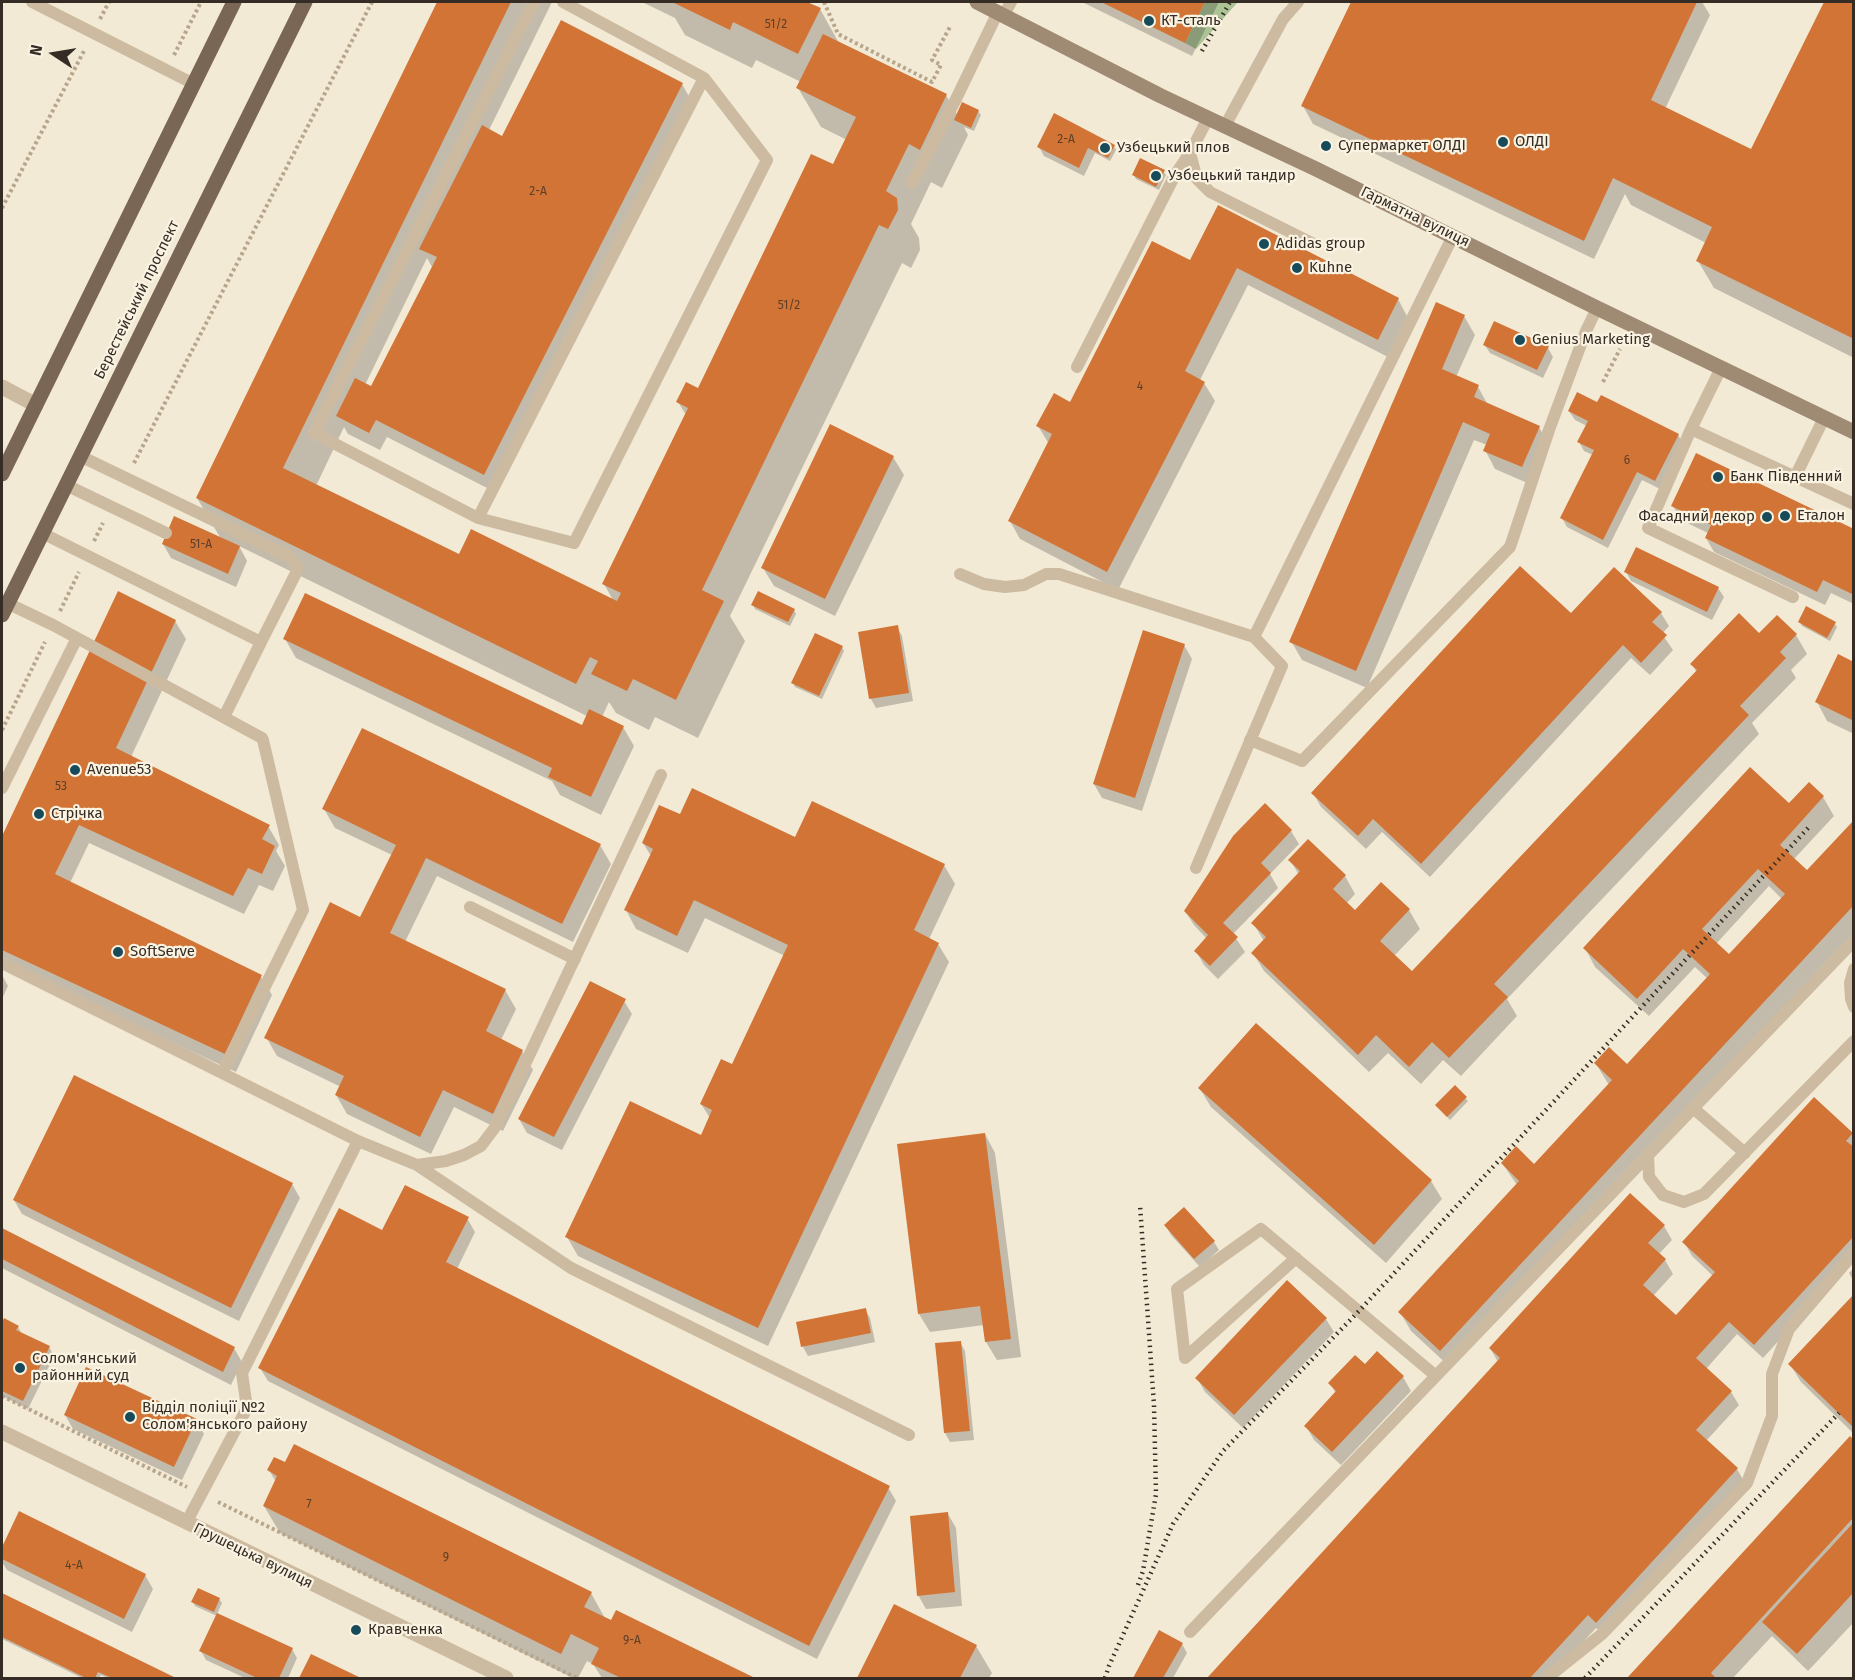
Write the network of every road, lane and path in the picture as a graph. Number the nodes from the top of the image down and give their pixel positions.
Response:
1 (32, 2) edge
2 (109, 2) edge
3 (201, 2) edge
4 (234, 2) edge
5 (305, 2) edge
6 (372, 2) edge
7 (534, 2) edge
8 (563, 2) edge
9 (824, 2) edge
10 (977, 2) edge
11 (1298, 2) edge
12 (1004, 9) edge
13 (950, 27) dead end
14 (94, 32) junction
15 (167, 69) junction
16 (704, 78) junction
17 (194, 84) junction
18 (1208, 118) junction
19 (1225, 126) junction
20 (1190, 153) junction
21 (912, 183) dead end
22 (2, 208) edge
23 (1453, 236) junction
24 (1314, 244) dead end
25 (1598, 308) junction
26 (1620, 349) dead end
27 (1077, 367) dead end
28 (1721, 368) junction
29 (1603, 382) dead end
30 (2, 387) edge
31 (36, 405) junction
32 (1824, 418) junction
33 (1691, 429) junction
34 (1854, 432) edge
35 (80, 456) junction
36 (2, 474) edge
37 (1795, 477) junction
38 (125, 478) junction
39 (66, 485) junction
40 (1854, 504) edge
41 (106, 517) dead end
42 (478, 518) junction
43 (42, 533) junction
44 (166, 533) dead end
45 (87, 555) junction
46 (960, 574) dead end
47 (1794, 597) dead end
48 (4, 609) edge
49 (53, 626) junction
50 (1254, 637) junction
51 (77, 638) junction
52 (261, 642) junction
53 (224, 717) junction
54 (2, 730) edge
55 (1250, 740) junction
56 (661, 775) dead end
57 (2, 788) edge
58 (1196, 868) dead end
59 (470, 907) dead end
60 (1854, 941) edge
61 (575, 959) junction
62 (2, 963) edge
63 (1854, 969) edge
64 (1854, 1008) edge
65 (1854, 1041) edge
66 (222, 1073) junction
67 (1693, 1108) junction
68 (358, 1141) junction
69 (1744, 1153) junction
70 (1648, 1155) junction
71 (417, 1165) junction
72 (1854, 1252) edge
73 (1296, 1258) junction
74 (1436, 1376) junction
75 (2, 1396) edge
76 (2, 1432) edge
77 (909, 1435) dead end
78 (201, 1494) junction
79 (186, 1523) junction
80 (1190, 1632) dead end
81 (506, 1678) edge
82 (577, 1678) edge
83 (1547, 1678) edge

1 - 14 lane
2 - 14 path
3 - 15 path
4 - 17 main road
5 - 35 main road, Берестейський проспект
6 - 38 path
7 - 42 lane
8 - 16 lane
9 - 13 path
10 - 12 street, Гарматна вулиця
11 - 19 lane
12 - 18 street, Гарматна вулиця
12 - 21 lane
14 - 15 lane
14 - 22 path
15 - 17 lane
16 - 42 lane
16 - 42 lane
17 - 31 main road
18 - 19 street, Гарматна вулиця
18 - 20 lane
19 - 23 street, Гарматна вулиця
20 - 24 lane
20 - 27 lane
23 - 25 street, Гарматна вулиця
23 - 50 lane
25 - 28 street, Гарматна вулиця
25 - 55 lane
26 - 29 path
28 - 32 street, Гарматна вулиця
28 - 33 lane
30 - 31 street
31 - 36 main road
32 - 34 street, Гарматна вулиця
32 - 37 lane
33 - 37 lane
33 - 47 lane
35 - 38 lane
35 - 39 main road, Берестейський проспект
37 - 40 lane
38 - 52 lane
39 - 43 main road, Берестейський проспект
39 - 44 lane
41 - 45 path
43 - 45 lane
43 - 48 main road, Берестейський проспект
45 - 49 path
45 - 52 lane
46 - 50 lane
48 - 49 lane
49 - 51 lane
49 - 54 path
50 - 55 lane
51 - 53 lane
51 - 57 lane
52 - 53 lane
53 - 66 lane
55 - 58 lane
56 - 61 lane
59 - 61 lane
60 - 67 lane
61 - 71 lane
62 - 66 lane
63 - 64 lane
65 - 69 lane
66 - 68 lane
67 - 69 lane
67 - 70 lane
68 - 71 lane
68 - 78 lane
69 - 70 lane
70 - 74 lane
71 - 77 lane
72 - 83 lane
73 - 73 lane
73 - 74 lane
74 - 80 lane
75 - 78 path
76 - 79 street, Грушецька вулиця
78 - 79 lane
78 - 82 path
79 - 81 street, Грушецька вулиця

